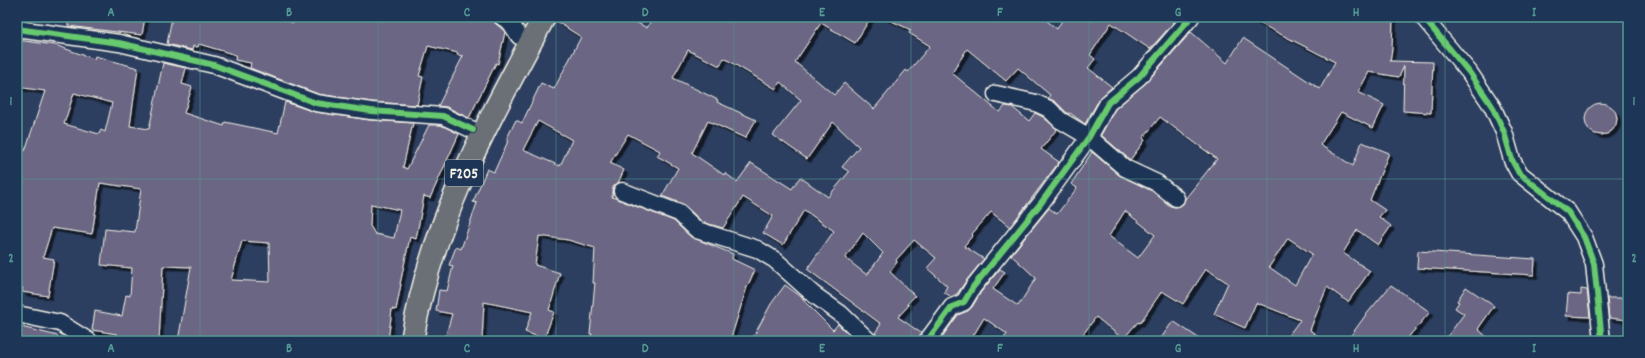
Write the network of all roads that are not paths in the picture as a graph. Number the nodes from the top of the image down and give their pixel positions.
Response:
1 (502, 17) edge
2 (544, 17) edge
3 (1191, 17) edge
4 (1423, 17) edge
5 (524, 26) edge
6 (17, 29) edge
7 (996, 94) dead end
8 (473, 130) junction
9 (1090, 137) junction
10 (622, 191) dead end
11 (1176, 198) dead end
12 (17, 314) edge
13 (89, 341) edge
14 (399, 341) edge
15 (412, 341) edge
16 (869, 341) edge
17 (927, 341) edge
18 (1602, 341) edge

1 - 5 street
2 - 15 main road, F205
3 - 9 street
4 - 18 street
5 - 8 main road, F205
6 - 8 street
7 - 9 street
8 - 14 main road, F205
9 - 11 street
9 - 17 street
10 - 16 street
12 - 13 street

